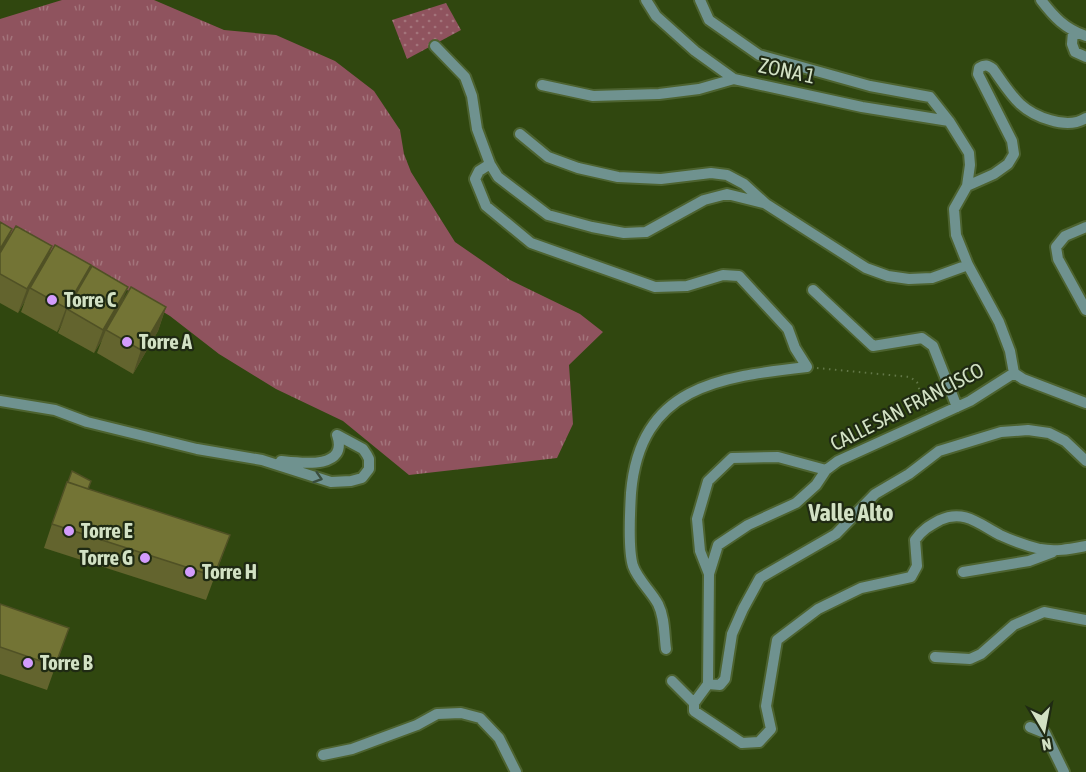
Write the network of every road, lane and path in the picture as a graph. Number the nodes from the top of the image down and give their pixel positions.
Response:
1 (646, 0) edge
2 (700, 0) edge
3 (1041, 0) edge
4 (1073, 32) junction
5 (1086, 36) edge
6 (435, 46) dead end
7 (1086, 57) edge
8 (734, 80) junction
9 (542, 85) dead end
10 (1086, 118) edge
11 (950, 121) junction
12 (520, 134) dead end
13 (490, 164) junction
14 (967, 186) junction
15 (766, 204) junction
16 (1086, 227) edge
17 (968, 265) junction
18 (813, 290) dead end
19 (1086, 310) edge
20 (807, 367) junction
21 (1014, 373) junction
22 (0, 401) edge
23 (1086, 403) edge
24 (957, 407) junction
25 (928, 419) junction
26 (262, 460) junction
27 (1086, 461) edge
28 (826, 470) junction
29 (1086, 546) edge
30 (1056, 551) junction
31 (963, 572) dead end
32 (709, 574) junction
33 (1086, 620) edge
34 (666, 649) dead end
35 (935, 657) dead end
36 (672, 681) dead end
37 (708, 684) junction
38 (694, 703) junction
39 (1030, 727) dead end
40 (323, 755) dead end
41 (516, 772) edge
42 (1064, 772) edge

1 - 8 street, ZONA 1
2 - 11 street
3 - 4 street
4 - 5 street
4 - 7 street
6 - 13 street
8 - 9 street
8 - 11 street, ZONA 1
10 - 14 street
11 - 14 street
12 - 15 street
13 - 15 street
13 - 20 street
14 - 17 street
15 - 17 street
16 - 19 street
17 - 21 street
18 - 24 street
20 - 25 path
20 - 34 street
21 - 23 street
21 - 24 street, CALLE SAN FRANCISCO
22 - 26 street
24 - 25 street, CALLE SAN FRANCISCO
25 - 28 street, CALLE SAN FRANCISCO
26 -> 26 street
27 - 37 street
28 - 32 street, CALLE SAN FRANCISCO
28 - 32 street
29 - 30 street
30 - 31 street
30 - 38 street
32 - 37 street, CALLE SAN FRANCISCO
33 - 35 street
36 - 38 street
37 - 38 street
39 - 42 street
40 - 41 street

